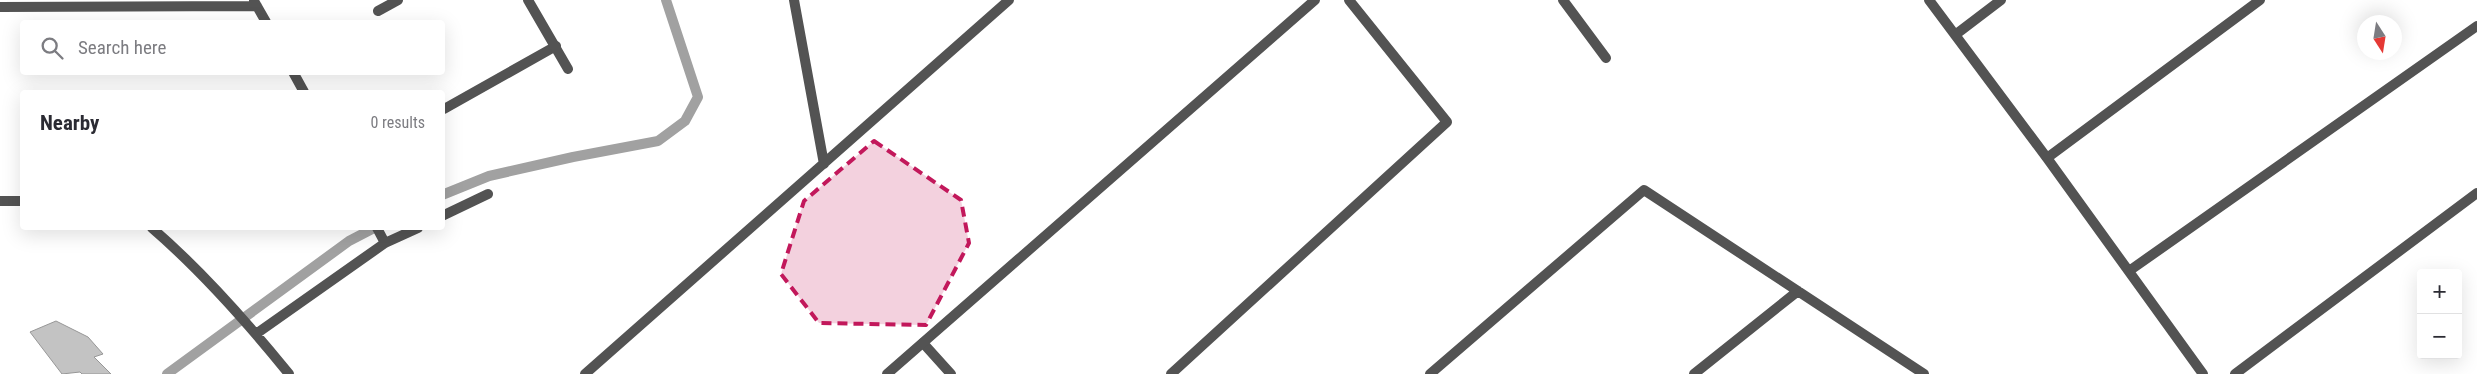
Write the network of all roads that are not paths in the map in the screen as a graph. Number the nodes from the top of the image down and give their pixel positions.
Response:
1 (398, 0) edge
2 (528, 0) edge
3 (794, 0) edge
4 (1009, 0) edge
5 (1315, 0) edge
6 (1349, 0) edge
7 (1563, 0) edge
8 (1928, 0) edge
9 (2001, 0) edge
10 (2260, 0) edge
11 (255, 3) edge
12 (0, 7) edge
13 (378, 11) dead end
14 (265, 20) edge
15 (2477, 26) edge
16 (1955, 35) junction
17 (556, 46) junction
18 (1606, 58) dead end
19 (568, 69) dead end
20 (295, 75) edge
21 (303, 90) edge
22 (445, 108) edge
23 (2048, 158) junction
24 (824, 164) junction
25 (2477, 193) edge
26 (488, 194) dead end
27 (0, 201) edge
28 (20, 201) edge
29 (445, 215) edge
30 (154, 230) edge
31 (378, 230) edge
32 (414, 230) edge
33 (385, 243) junction
34 (2129, 271) junction
35 (1798, 291) junction
36 (256, 334) junction
37 (923, 343) junction
38 (289, 374) edge
39 (585, 374) edge
40 (887, 374) edge
41 (951, 374) edge
42 (1171, 374) edge
43 (1430, 374) edge
44 (1694, 374) edge
45 (1924, 374) edge
46 (2203, 374) edge
47 (2235, 374) edge

1 - 13 street
2 - 17 street
3 - 24 street
4 - 24 street
5 - 37 street
6 - 42 street
7 - 18 street
8 - 16 street
9 - 16 street
10 - 23 street
11 - 12 street
11 - 14 street
15 - 34 street
16 - 23 street
17 - 19 street
17 - 22 street
20 - 21 street
23 - 34 street
24 - 39 street
25 - 47 street
26 - 29 street
27 - 28 street
30 - 36 street
31 - 33 street
32 - 33 street
33 - 36 street
34 - 46 street
35 - 43 street
35 - 44 street
35 - 45 street
36 - 38 street
37 - 40 street
37 - 41 street

